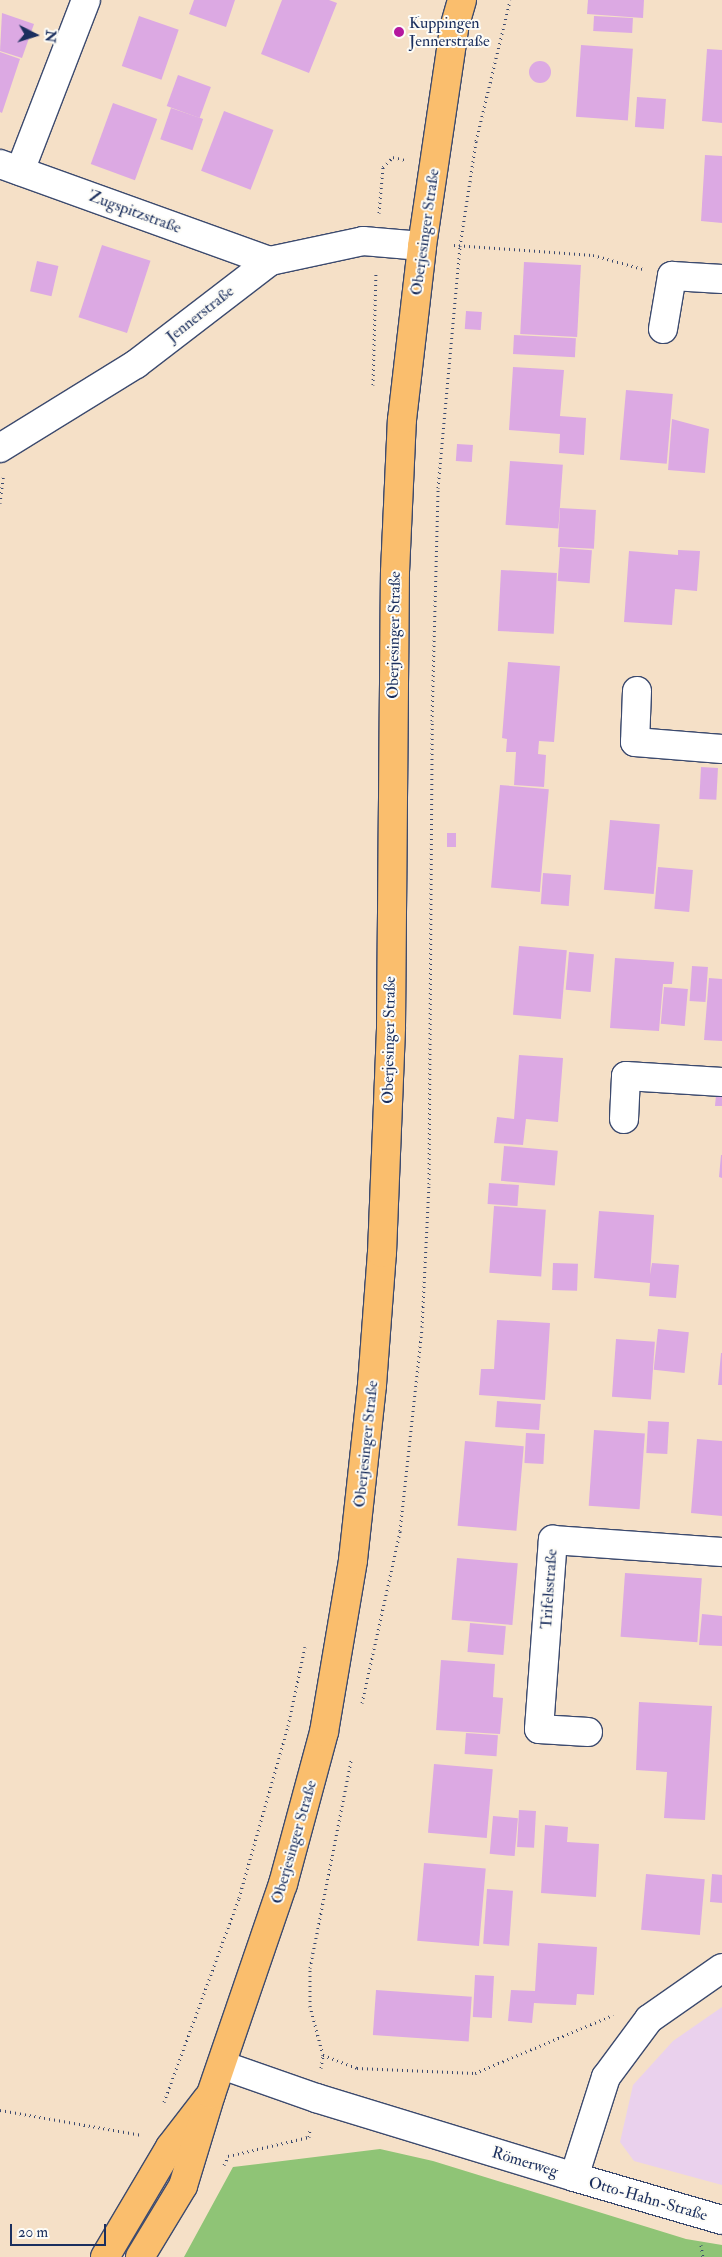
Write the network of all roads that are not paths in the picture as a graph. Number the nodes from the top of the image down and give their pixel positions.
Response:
1 (86, 0) edge
2 (462, 0) edge
3 (10, 167) edge
4 (422, 246) junction
5 (270, 260) junction
6 (722, 279) edge
7 (663, 329) dead end
8 (0, 448) edge
9 (637, 691) dead end
10 (722, 749) edge
11 (722, 1082) edge
12 (624, 1119) dead end
13 (722, 1552) edge
14 (588, 1732) dead end
15 (722, 1968) edge
16 (222, 2065) junction
17 (211, 2094) junction
18 (574, 2177) junction
19 (722, 2220) edge
20 (105, 2257) edge
21 (140, 2257) edge

1 - 3 street
2 - 4 main road, Oberjesinger Straße
3 - 5 street, Zugspitzstraße
4 - 5 street, Jennerstraße
4 - 16 main road, Oberjesinger Straße
5 - 8 street, Jennerstraße
6 - 7 street
9 - 10 street
11 - 12 street
13 - 14 street, Trifelsstraße
15 - 18 street, Römerweg
16 - 17 main road, Oberjesinger Straße
16 - 18 street, Römerweg
17 - 20 main road
17 - 21 main road
18 - 19 street, Otto-Hahn-Straße

